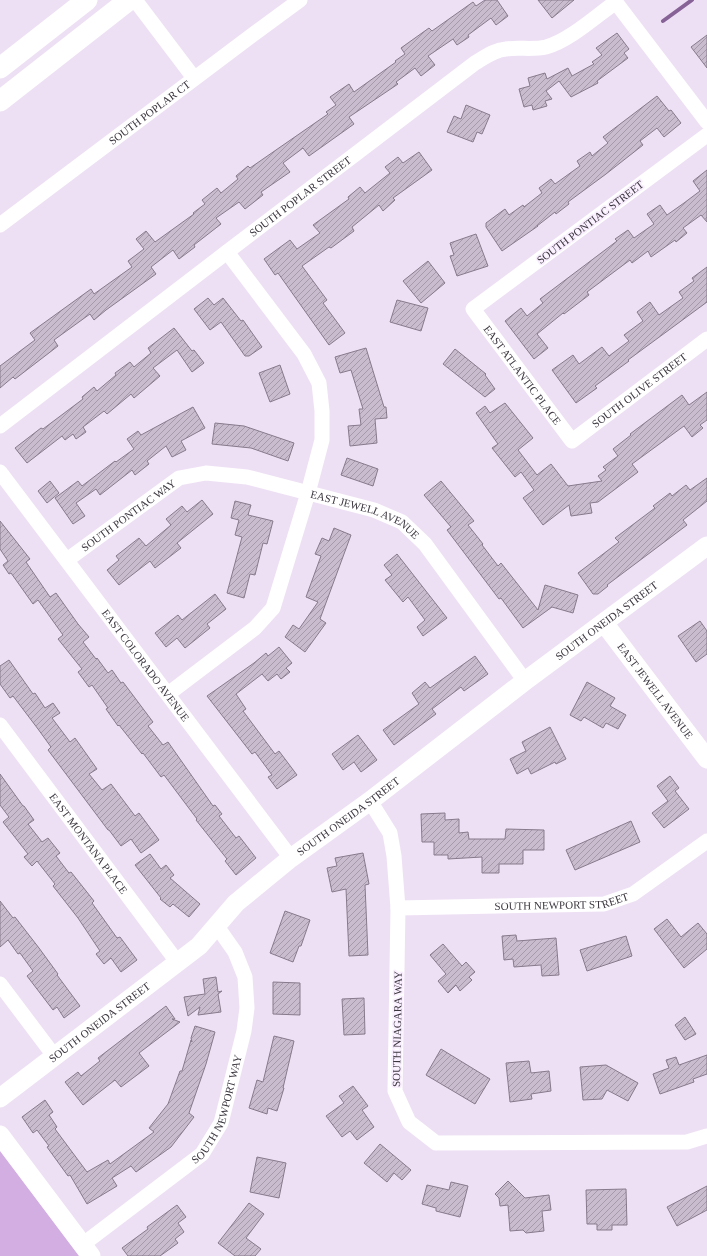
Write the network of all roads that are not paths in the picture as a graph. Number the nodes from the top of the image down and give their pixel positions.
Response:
1 (87, 0) edge
2 (129, 0) edge
3 (135, 0) edge
4 (300, 0) edge
5 (615, 1) edge
6 (0, 68) edge
7 (194, 78) junction
8 (0, 101) edge
9 (707, 122) edge
10 (707, 135) edge
11 (0, 225) edge
12 (227, 252) junction
13 (473, 309) joint
14 (707, 339) edge
15 (0, 426) edge
16 (572, 441) joint
17 (0, 472) edge
18 (308, 493) junction
19 (707, 546) edge
20 (67, 560) junction
21 (604, 623) junction
22 (525, 682) junction
23 (168, 694) junction
24 (0, 725) edge
25 (707, 759) edge
26 (370, 801) junction
27 (707, 841) edge
28 (291, 858) junction
29 (398, 908) junction
30 (216, 925) junction
31 (178, 963) junction
32 (0, 984) edge
33 (55, 1057) junction
34 (0, 1098) edge
35 (0, 1135) edge
36 (707, 1136) edge
37 (86, 1250) edge

1 - 6 main road
2 - 8 main road
3 - 7 street
4 - 7 street, SOUTH POPLAR CT
5 - 9 street
5 - 12 street, SOUTH POPLAR STREET
7 - 11 street, SOUTH POPLAR CT
10 - 13 street, SOUTH PONTIAC STREET
12 - 15 street, SOUTH POPLAR STREET
12 - 18 street, EAST JEWELL AVENUE
13 - 16 street, EAST ATLANTIC PLACE
14 - 16 street, SOUTH OLIVE STREET
17 - 20 street, EAST COLORADO AVENUE
18 - 20 street, SOUTH PONTIAC WAY
18 - 22 street, EAST JEWELL AVENUE
18 - 23 street
19 - 21 street, SOUTH ONEIDA STREET
20 - 23 street, EAST COLORADO AVENUE
21 - 22 street, SOUTH ONEIDA STREET
21 - 25 street, EAST JEWELL AVENUE
22 - 26 street, SOUTH ONEIDA STREET
23 - 28 street, EAST COLORADO AVENUE
24 - 31 street, EAST MONTANA PLACE
26 - 28 street, SOUTH ONEIDA STREET
26 - 29 street, SOUTH NIAGARA WAY
27 - 29 street, SOUTH NEWPORT STREET
28 - 30 street, SOUTH ONEIDA STREET
29 - 36 street, SOUTH NIAGARA WAY
30 - 31 street, SOUTH ONEIDA STREET
30 - 37 street, SOUTH NEWPORT WAY
31 - 33 street, SOUTH ONEIDA STREET
32 - 33 street
33 - 34 street, SOUTH ONEIDA STREET
35 - 37 street

